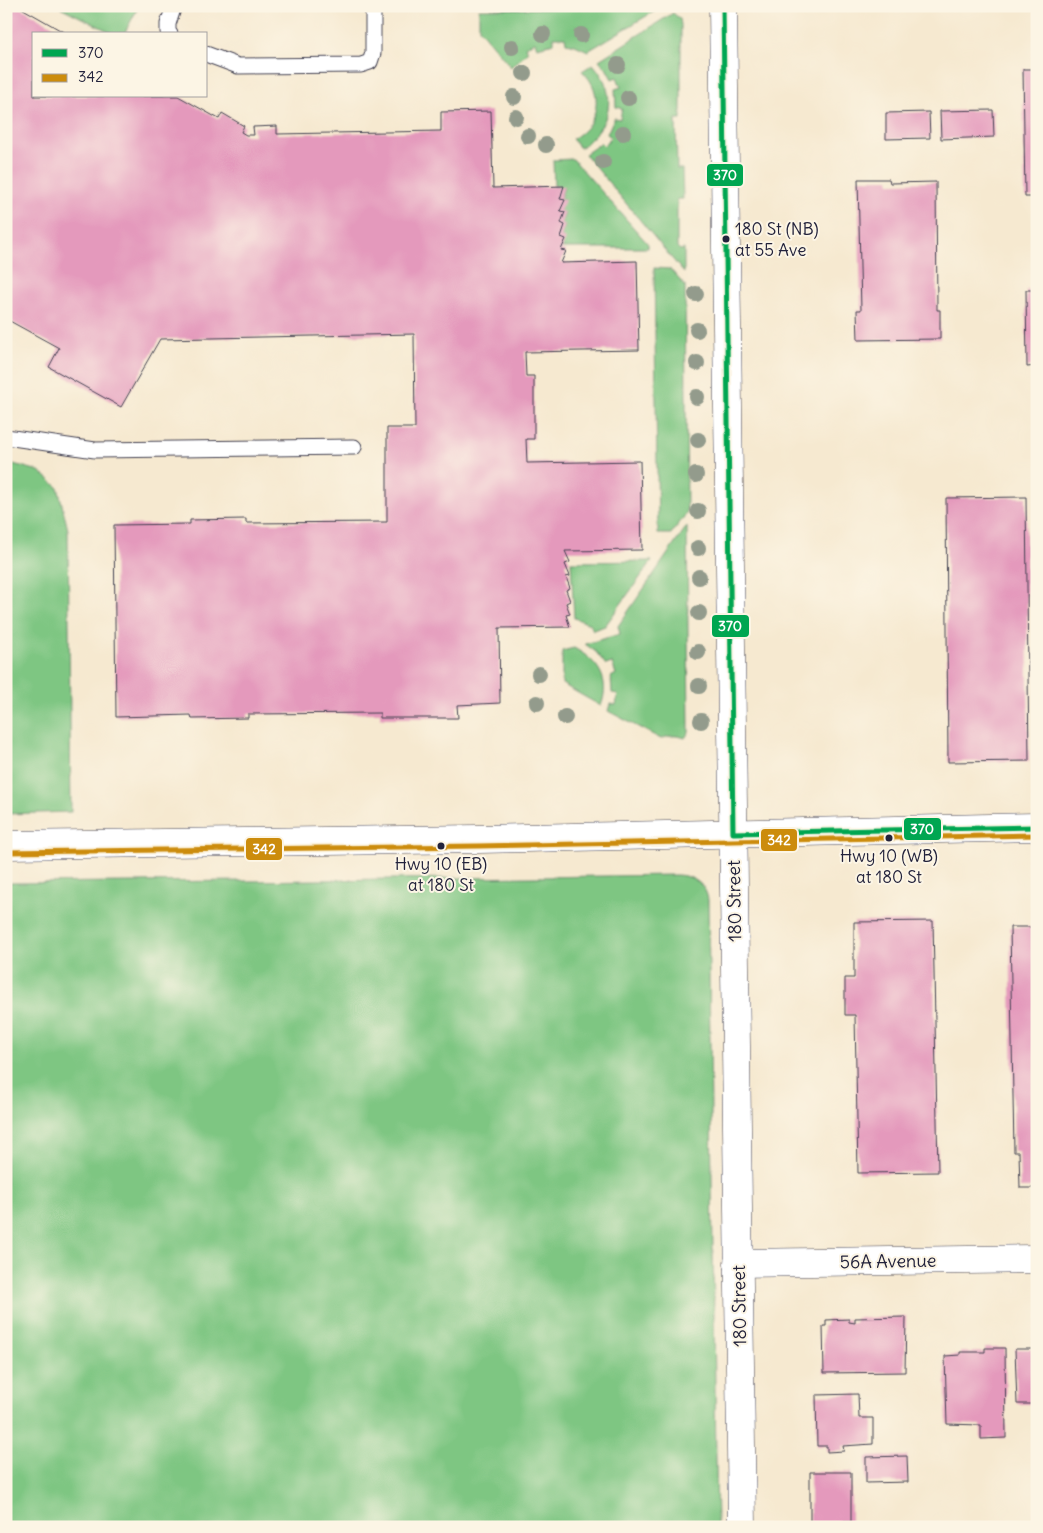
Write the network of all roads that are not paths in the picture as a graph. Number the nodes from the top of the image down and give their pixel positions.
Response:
1 (174, 6) edge
2 (373, 6) edge
3 (723, 6) edge
4 (168, 32) edge
5 (208, 55) edge
6 (6, 437) edge
7 (354, 447) dead end
8 (1037, 827) edge
9 (733, 834) junction
10 (6, 845) edge
11 (1037, 1258) edge
12 (738, 1263) junction
13 (742, 1527) edge

1 - 4 lane
2 - 5 lane
3 - 9 main road, 180 Street
6 - 7 lane
8 - 9 main road
9 - 10 main road
9 - 12 main road, 180 Street
11 - 12 main road, 56A Avenue
12 - 13 main road, 180 Street

